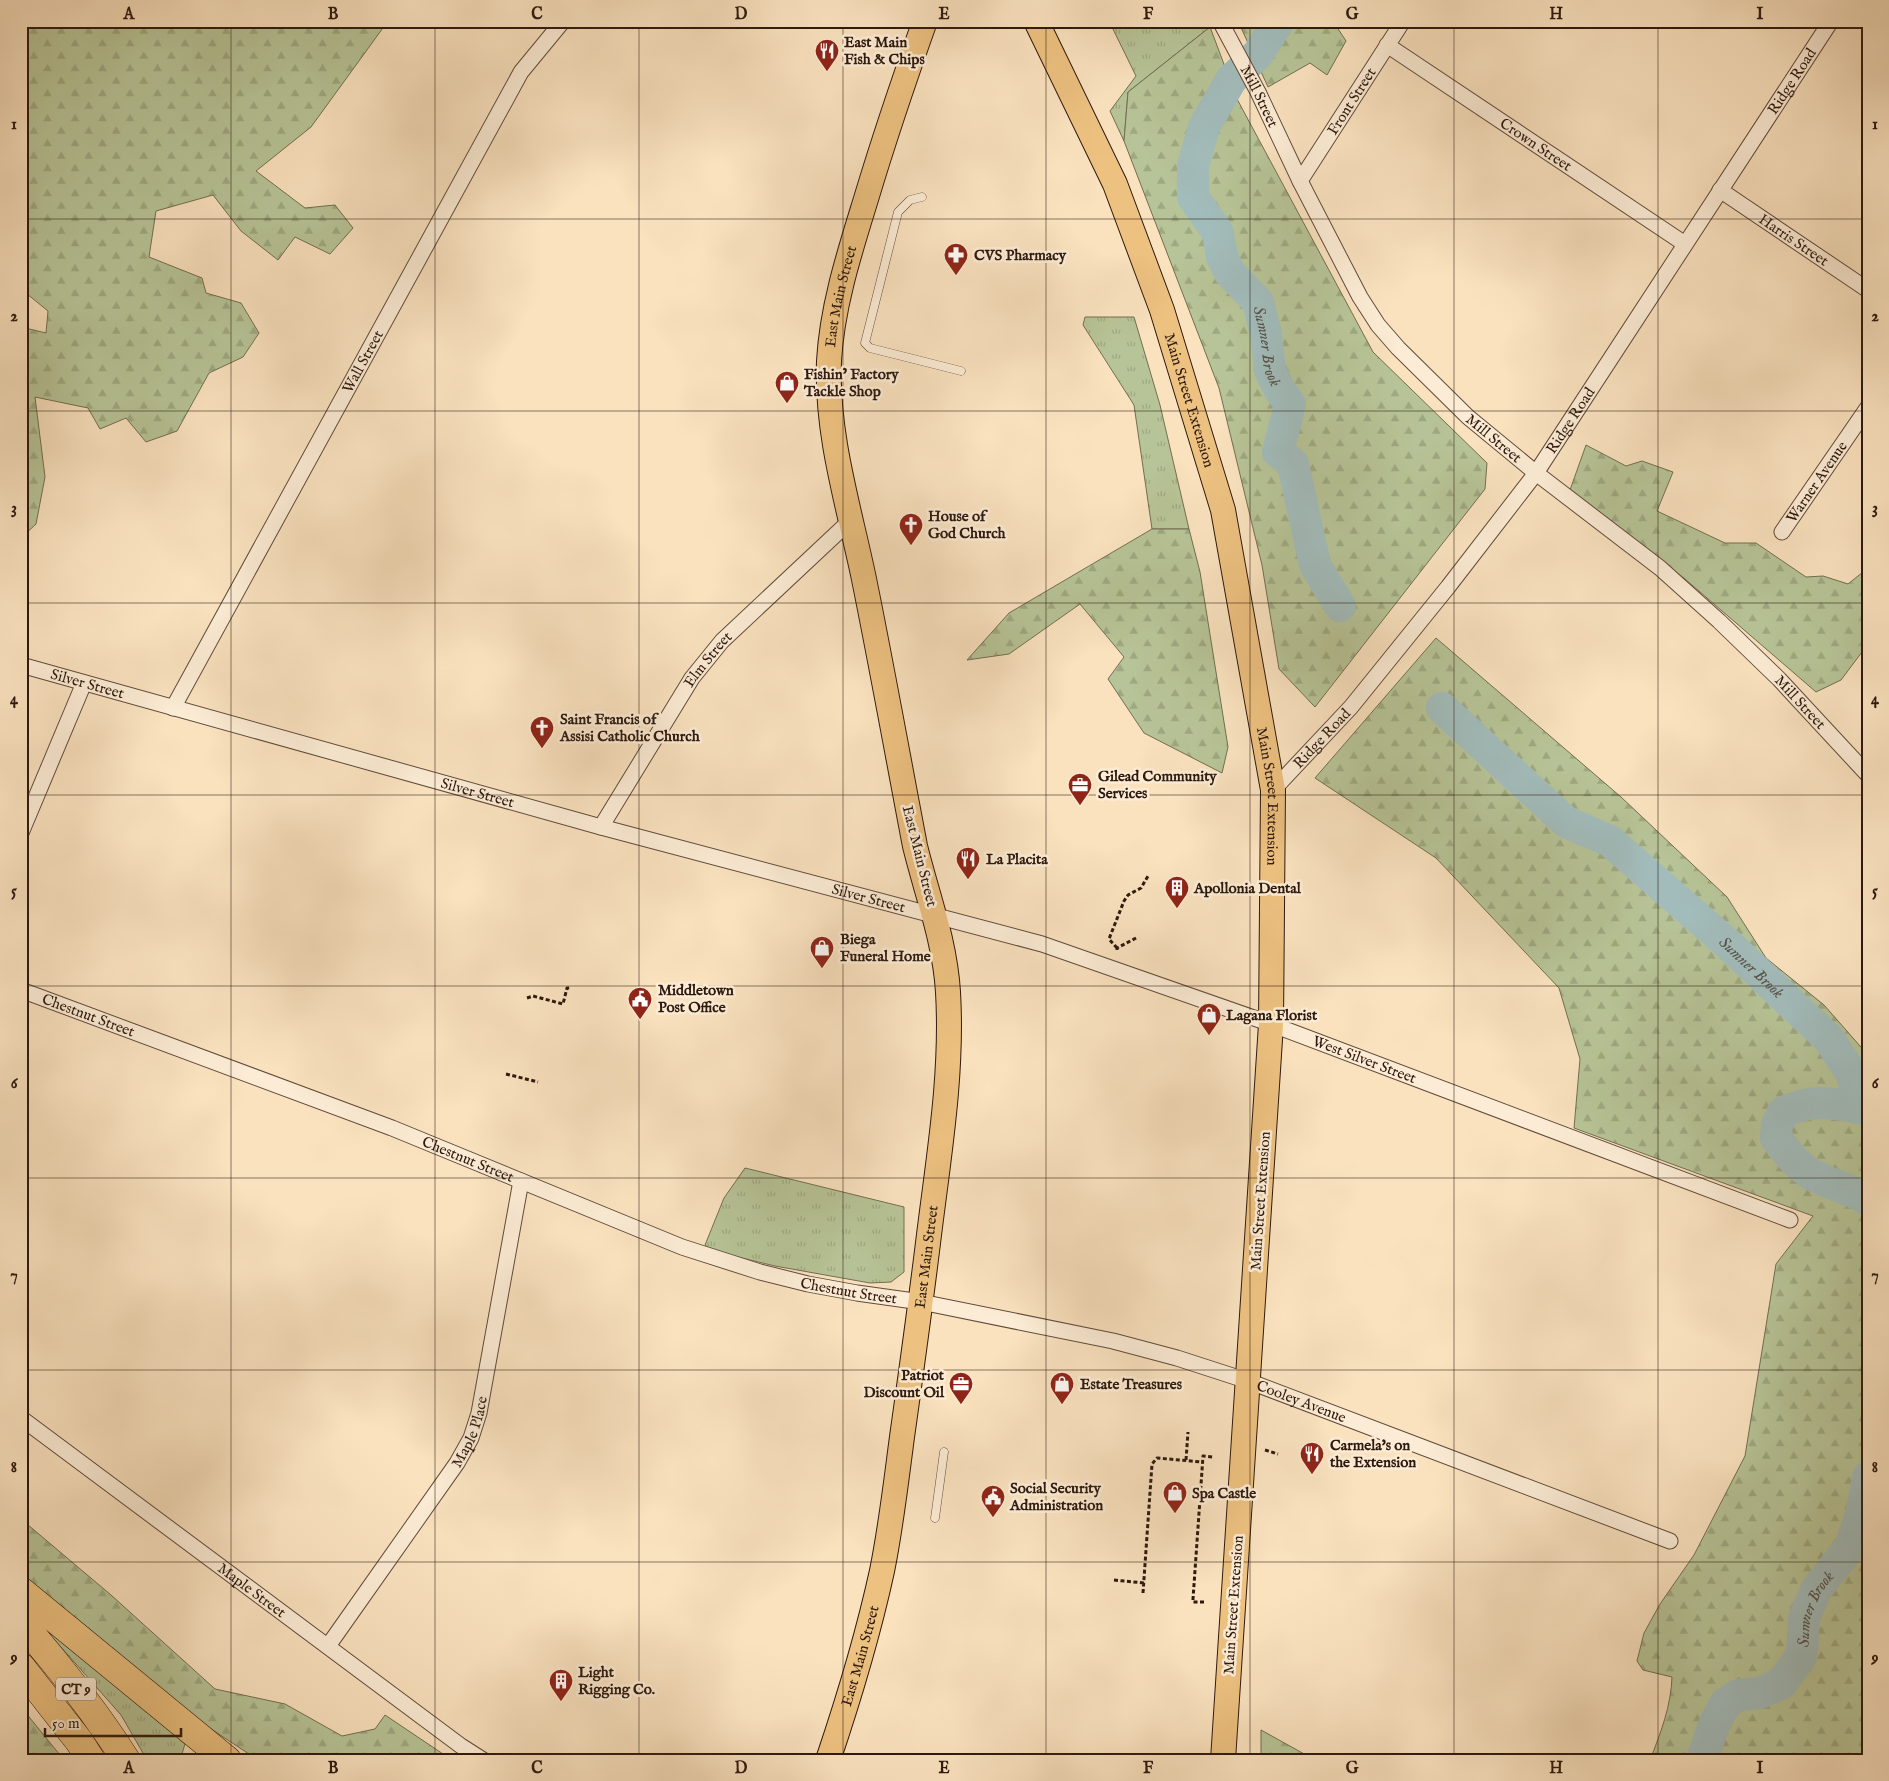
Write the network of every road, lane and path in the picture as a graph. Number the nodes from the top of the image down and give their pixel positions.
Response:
1 (563, 21) edge
2 (925, 21) edge
3 (1036, 21) edge
4 (1402, 21) edge
5 (1830, 21) edge
6 (1220, 22) edge
7 (1387, 44) junction
8 (1300, 181) junction
9 (1720, 190) junction
10 (922, 197) dead end
11 (1685, 244) junction
12 (1868, 290) edge
13 (960, 371) dead end
14 (1868, 407) edge
15 (1536, 473) junction
16 (850, 521) junction
17 (1782, 532) dead end
18 (21, 664) edge
19 (84, 683) junction
20 (172, 708) junction
21 (1868, 775) edge
22 (1273, 790) junction
23 (601, 827) junction
24 (21, 833) edge
25 (1148, 876) dead end
26 (935, 914) junction
27 (1138, 937) dead end
28 (1117, 948) junction
29 (1115, 956) dead end
30 (570, 988) dead end
31 (21, 990) edge
32 (527, 998) dead end
33 (1271, 1024) junction
34 (506, 1074) dead end
35 (538, 1082) dead end
36 (521, 1181) junction
37 (1790, 1220) dead end
38 (921, 1302) junction
39 (1248, 1380) junction
40 (21, 1418) edge
41 (1188, 1432) dead end
42 (1265, 1450) dead end
43 (944, 1452) dead end
44 (1278, 1454) dead end
45 (1213, 1457) dead end
46 (1186, 1460) junction
47 (1202, 1462) junction
48 (935, 1518) dead end
49 (1670, 1541) dead end
50 (1114, 1580) dead end
51 (1144, 1583) junction
52 (21, 1591) edge
53 (1143, 1593) dead end
54 (1204, 1602) dead end
55 (21, 1622) edge
56 (328, 1646) junction
57 (21, 1667) edge
58 (91, 1760) edge
59 (126, 1760) edge
60 (227, 1760) edge
61 (482, 1760) edge
62 (828, 1760) edge
63 (1223, 1760) edge

1 - 20 street, Wall Street
2 - 16 main road, East Main Street
3 - 22 main road, Main Street Extension
4 - 7 street, Front Street
5 - 9 street, Ridge Road
6 - 8 street, Mill Street
7 - 8 street, Front Street
7 - 11 street, Crown Street
8 - 15 street, Mill Street
9 - 11 street, Ridge Road
9 - 12 street, Harris Street
10 - 13 lane
11 - 15 street, Ridge Road
14 - 17 street, Warner Avenue
15 - 21 street, Mill Street
15 - 22 street, Ridge Road
16 - 23 street, Elm Street
16 - 26 main road, East Main Street
18 - 19 street, Silver Street
19 - 20 street, Silver Street
19 - 24 street
20 - 23 street, Silver Street
22 - 33 main road, Main Street Extension
23 - 26 street, Silver Street
25 - 28 path
26 - 33 street, West Silver Street
26 - 38 main road, East Main Street
27 - 28 path
28 - 29 path
30 - 32 path
31 - 36 street, Chestnut Street
33 - 37 street, West Silver Street
33 - 39 main road, Main Street Extension
34 - 35 path
36 - 38 street, Chestnut Street
36 - 56 street, Maple Place
38 - 39 street, Cooley Avenue
38 - 62 main road, East Main Street
39 - 49 street, Cooley Avenue
39 - 63 main road, Main Street Extension
40 - 56 street, Maple Street
41 - 46 path
42 - 44 path
43 - 48 lane
45 - 47 path
46 - 47 path
46 - 51 path
47 - 54 path
50 - 51 path
51 - 53 path
52 - 60 highway
55 - 59 highway, CT 9
56 - 61 street, Maple Street
57 - 58 highway, CT 9

